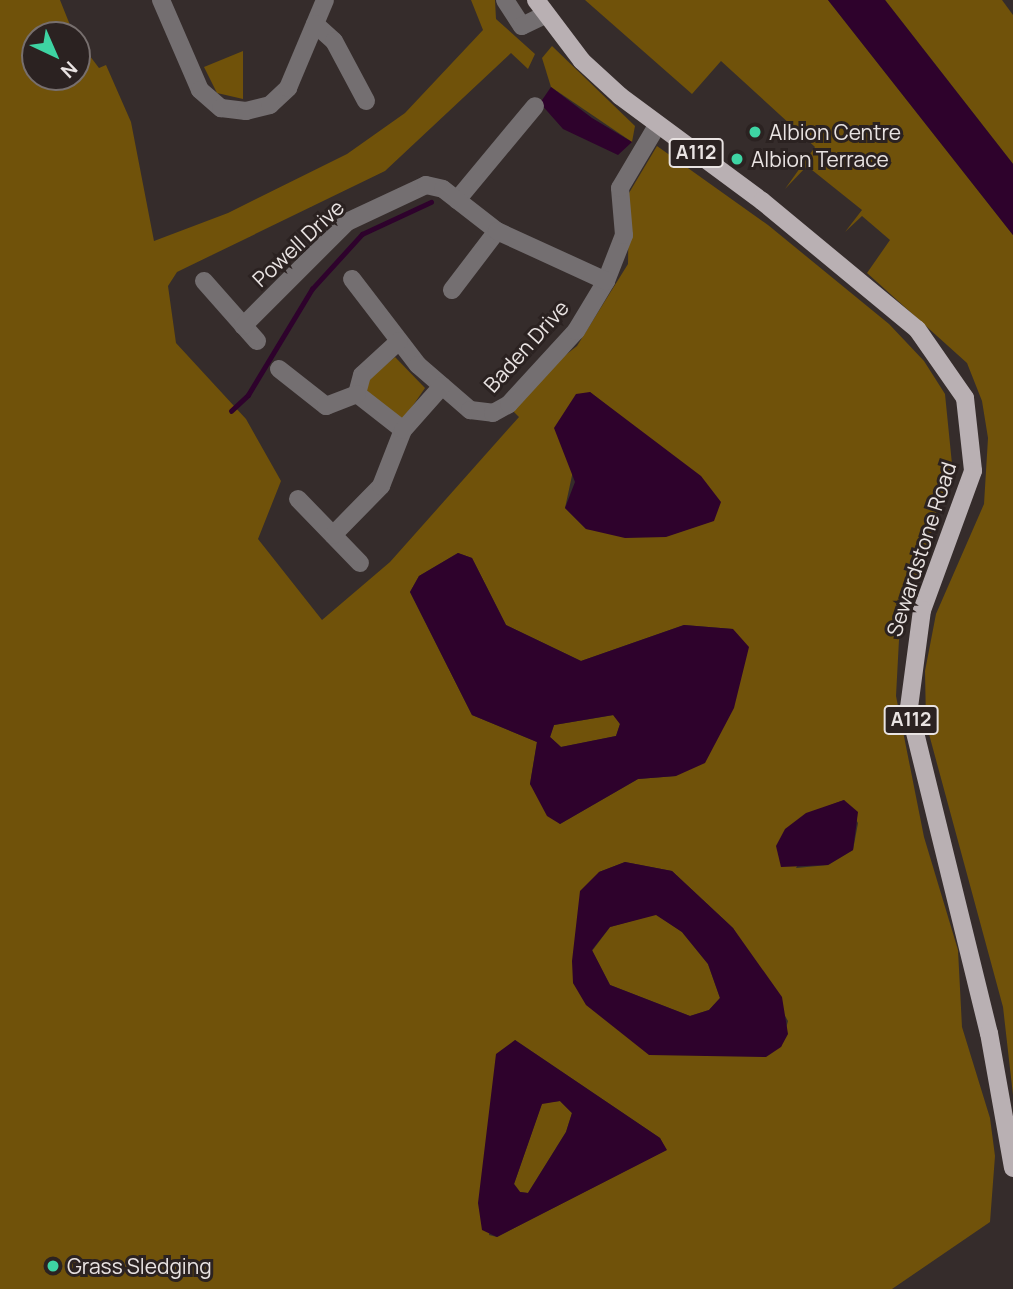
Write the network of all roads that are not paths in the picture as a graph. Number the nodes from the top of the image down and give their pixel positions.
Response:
1 (161, 0) edge
2 (325, 0) edge
3 (505, 0) edge
4 (540, 8) edge
5 (315, 24) junction
6 (366, 101) dead end
7 (535, 106) dead end
8 (658, 124) junction
9 (457, 200) junction
10 (497, 231) junction
11 (352, 279) dead end
12 (204, 281) dead end
13 (606, 281) junction
14 (452, 290) dead end
15 (243, 326) junction
16 (257, 341) dead end
17 (399, 341) junction
18 (279, 369) dead end
19 (442, 386) junction
20 (357, 394) junction
21 (403, 430) junction
22 (298, 499) dead end
23 (333, 534) junction
24 (360, 563) dead end
25 (1013, 1168) edge

1 - 5 street
2 - 5 street
3 - 4 street
4 - 8 main road, Sewardstone Road / A112
5 - 6 street
7 - 9 street
8 - 13 street, Baden Drive
8 - 25 main road, Sewardstone Road / A112
9 - 10 street, Powell Drive
9 - 15 street, Powell Drive
10 - 13 street, Powell Drive
10 - 14 street
11 - 17 street, Baden Drive
12 - 15 street
13 - 19 street, Baden Drive
15 - 16 street
17 - 19 street, Baden Drive
17 - 20 street
18 - 20 street
19 - 21 street
20 - 21 street
21 - 23 street
22 - 23 street
23 - 24 street

